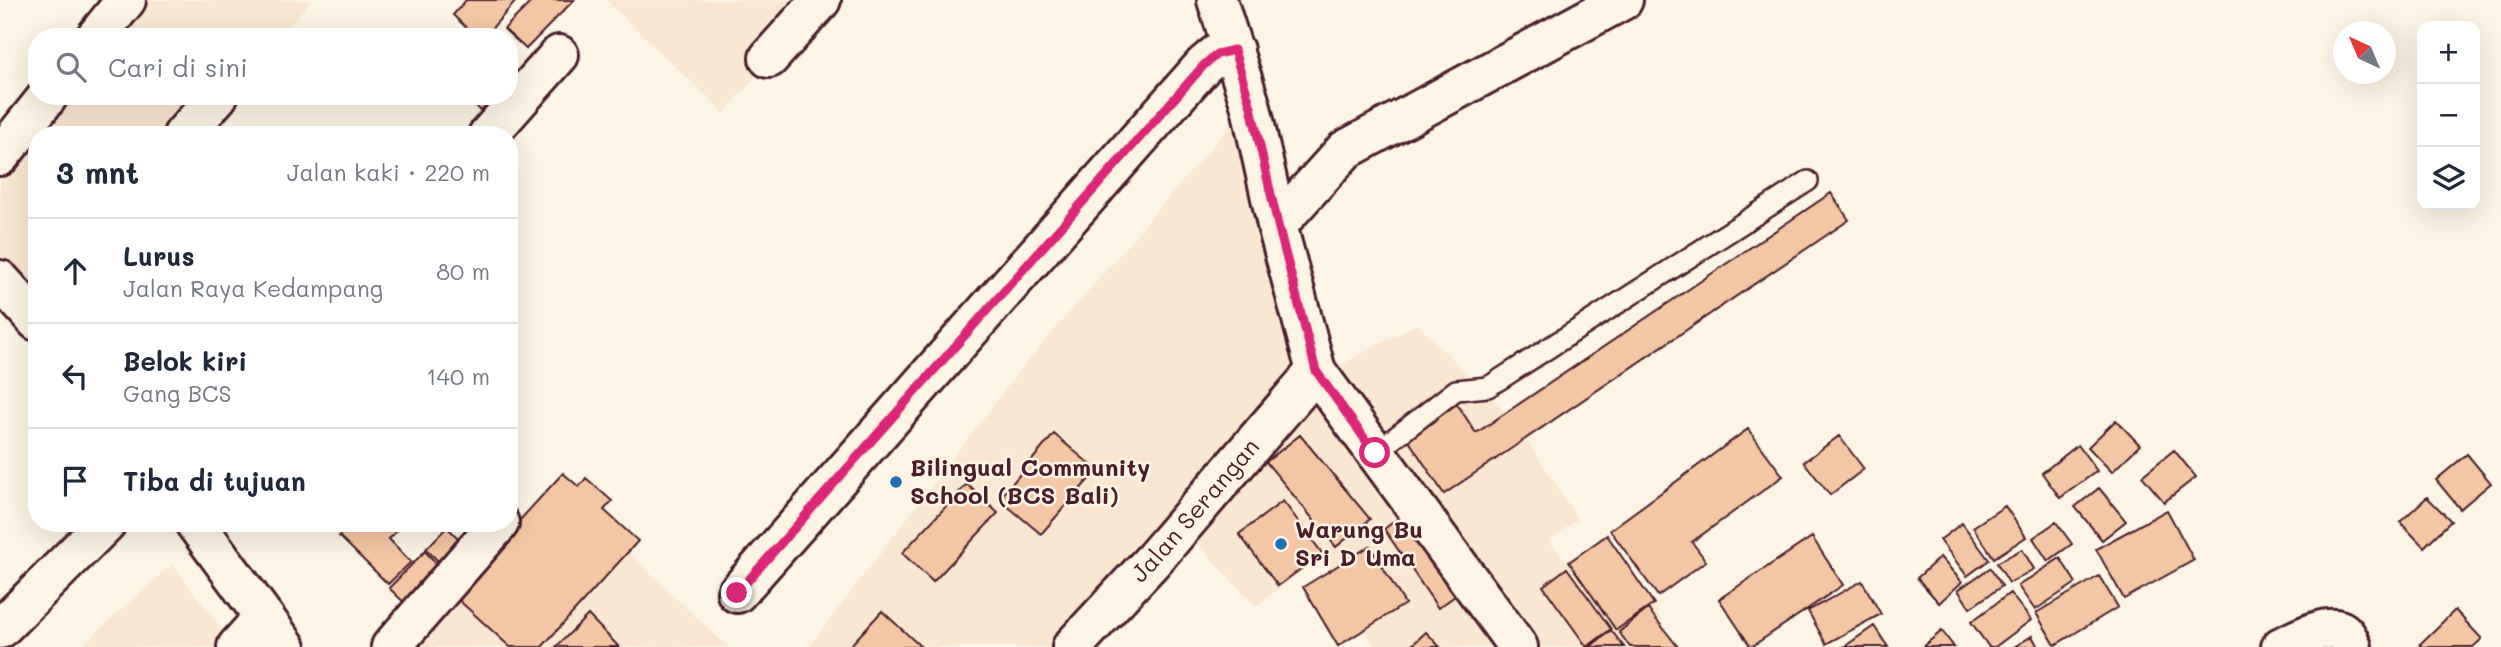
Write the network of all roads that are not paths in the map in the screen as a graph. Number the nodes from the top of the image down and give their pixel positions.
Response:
1 (126, 0) edge
2 (821, 0) edge
3 (1217, 0) edge
4 (1623, 0) edge
5 (103, 28) edge
6 (1234, 50) junction
7 (559, 55) dead end
8 (769, 58) dead end
9 (518, 101) edge
10 (41, 105) edge
11 (210, 105) edge
12 (515, 105) edge
13 (191, 126) edge
14 (496, 126) edge
15 (0, 156) edge
16 (1808, 181) dead end
17 (1278, 225) junction
18 (0, 280) edge
19 (28, 306) edge
20 (1316, 371) junction
21 (1375, 453) junction
22 (97, 532) edge
23 (202, 532) edge
24 (491, 532) edge
25 (737, 593) dead end
26 (264, 617) junction
27 (0, 629) edge
28 (237, 647) edge
29 (286, 647) edge
30 (391, 647) edge
31 (1072, 647) edge
32 (1518, 647) edge
33 (2281, 647) edge
34 (2352, 647) edge

1 - 5 street
2 - 8 street
3 - 6 street
4 - 17 street
6 - 17 street
6 - 25 street
7 - 9 street
10 - 15 street
11 - 13 street
12 - 14 street
16 - 21 lane
17 - 20 street
18 - 19 street
20 - 21 street
20 - 31 street, Jalan Serangan
21 - 32 street
22 - 27 street
23 - 26 street
24 - 30 street
26 - 28 street
26 - 29 street
33 - 34 street

